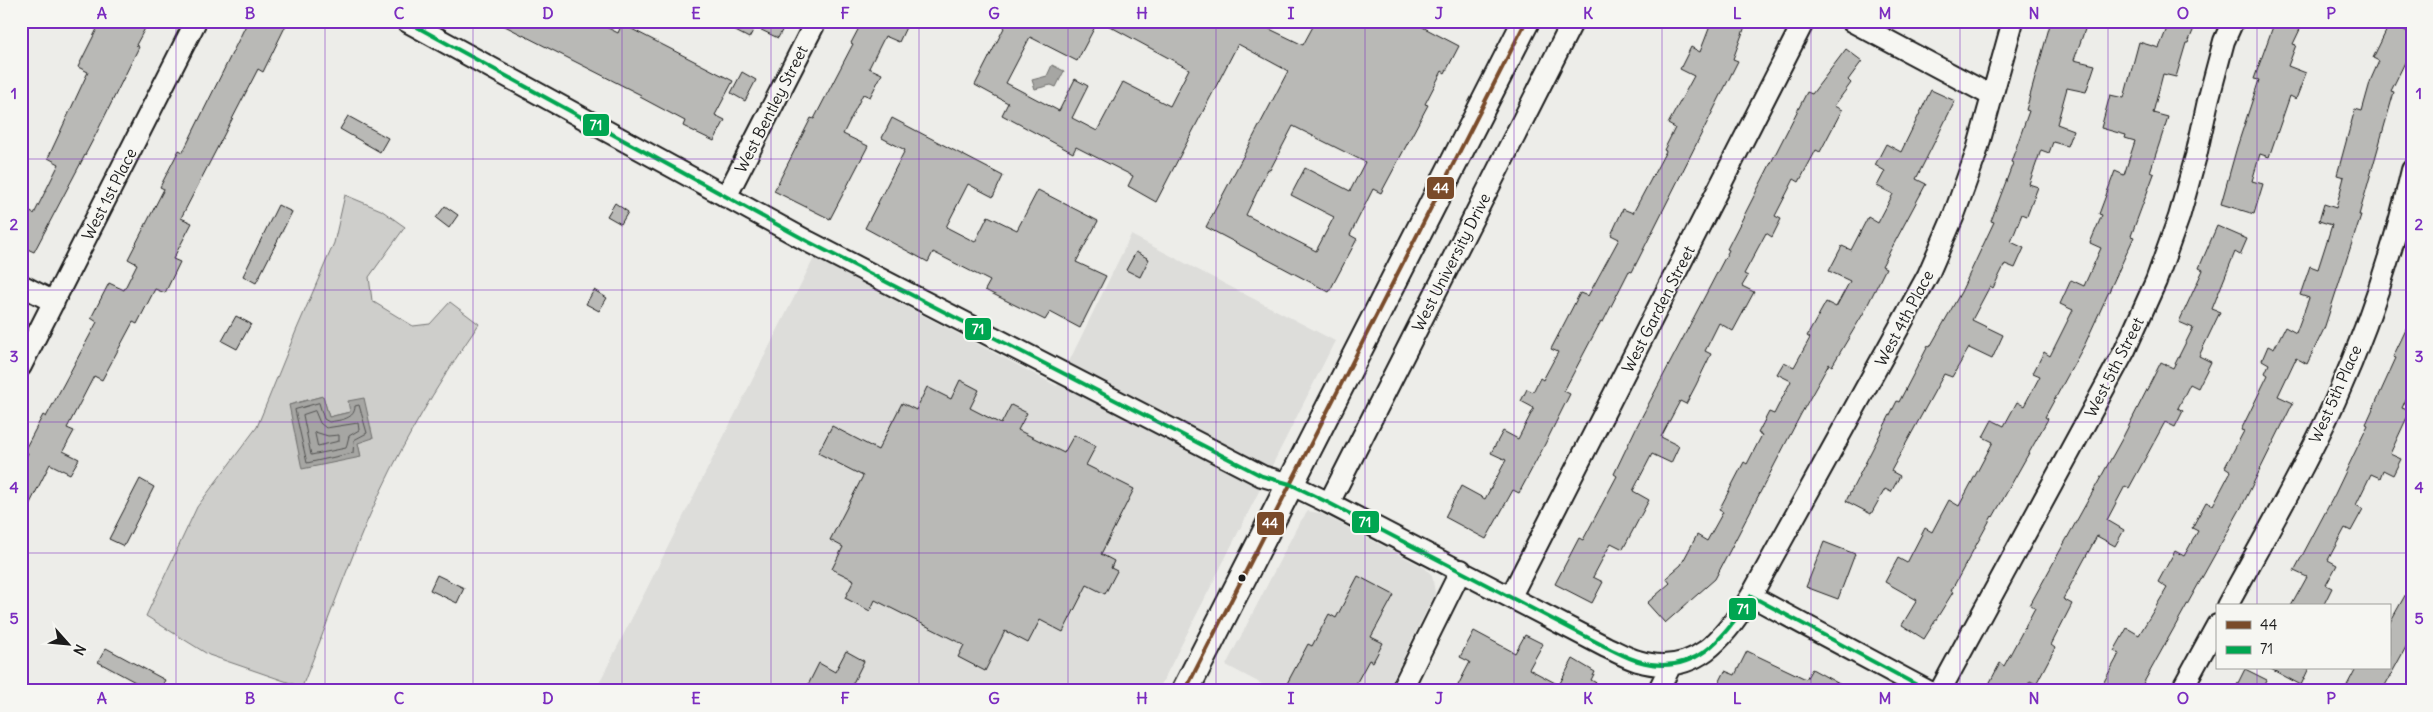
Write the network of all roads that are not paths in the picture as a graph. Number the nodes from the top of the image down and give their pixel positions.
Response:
1 (196, 21) edge
2 (406, 21) edge
3 (816, 21) edge
4 (1526, 21) edge
5 (1573, 21) edge
6 (1804, 21) edge
7 (1852, 21) edge
8 (2012, 21) edge
9 (2233, 21) edge
10 (1992, 96) junction
11 (2412, 170) edge
12 (726, 196) junction
13 (21, 285) edge
14 (54, 302) junction
15 (21, 366) edge
16 (1290, 484) junction
17 (1329, 502) junction
18 (1461, 570) junction
19 (1511, 596) junction
20 (1751, 596) junction
21 (2228, 604) edge
22 (2216, 627) edge
23 (1671, 665) junction
24 (1185, 691) edge
25 (1401, 691) edge
26 (1658, 691) edge
27 (1928, 691) edge
28 (1940, 691) edge
29 (2181, 691) edge

1 - 14 street, West 1st Place
2 - 12 street
3 - 12 street, West Bentley Street
4 - 16 main road
5 - 17 street, West University Drive
6 - 19 street, West Garden Street
7 - 10 street
8 - 10 street, West 4th Place
9 - 28 street, West 5th Street
10 - 20 street, West 4th Place
11 - 21 street, West 5th Place
12 - 16 street
13 - 14 street
14 - 15 street, West 1st Place
16 - 17 street
16 - 24 main road
17 - 18 street
18 - 19 street
18 - 25 street
19 - 23 street
20 - 23 street, West 4th Place
20 - 27 street
22 - 29 street
23 - 26 street

